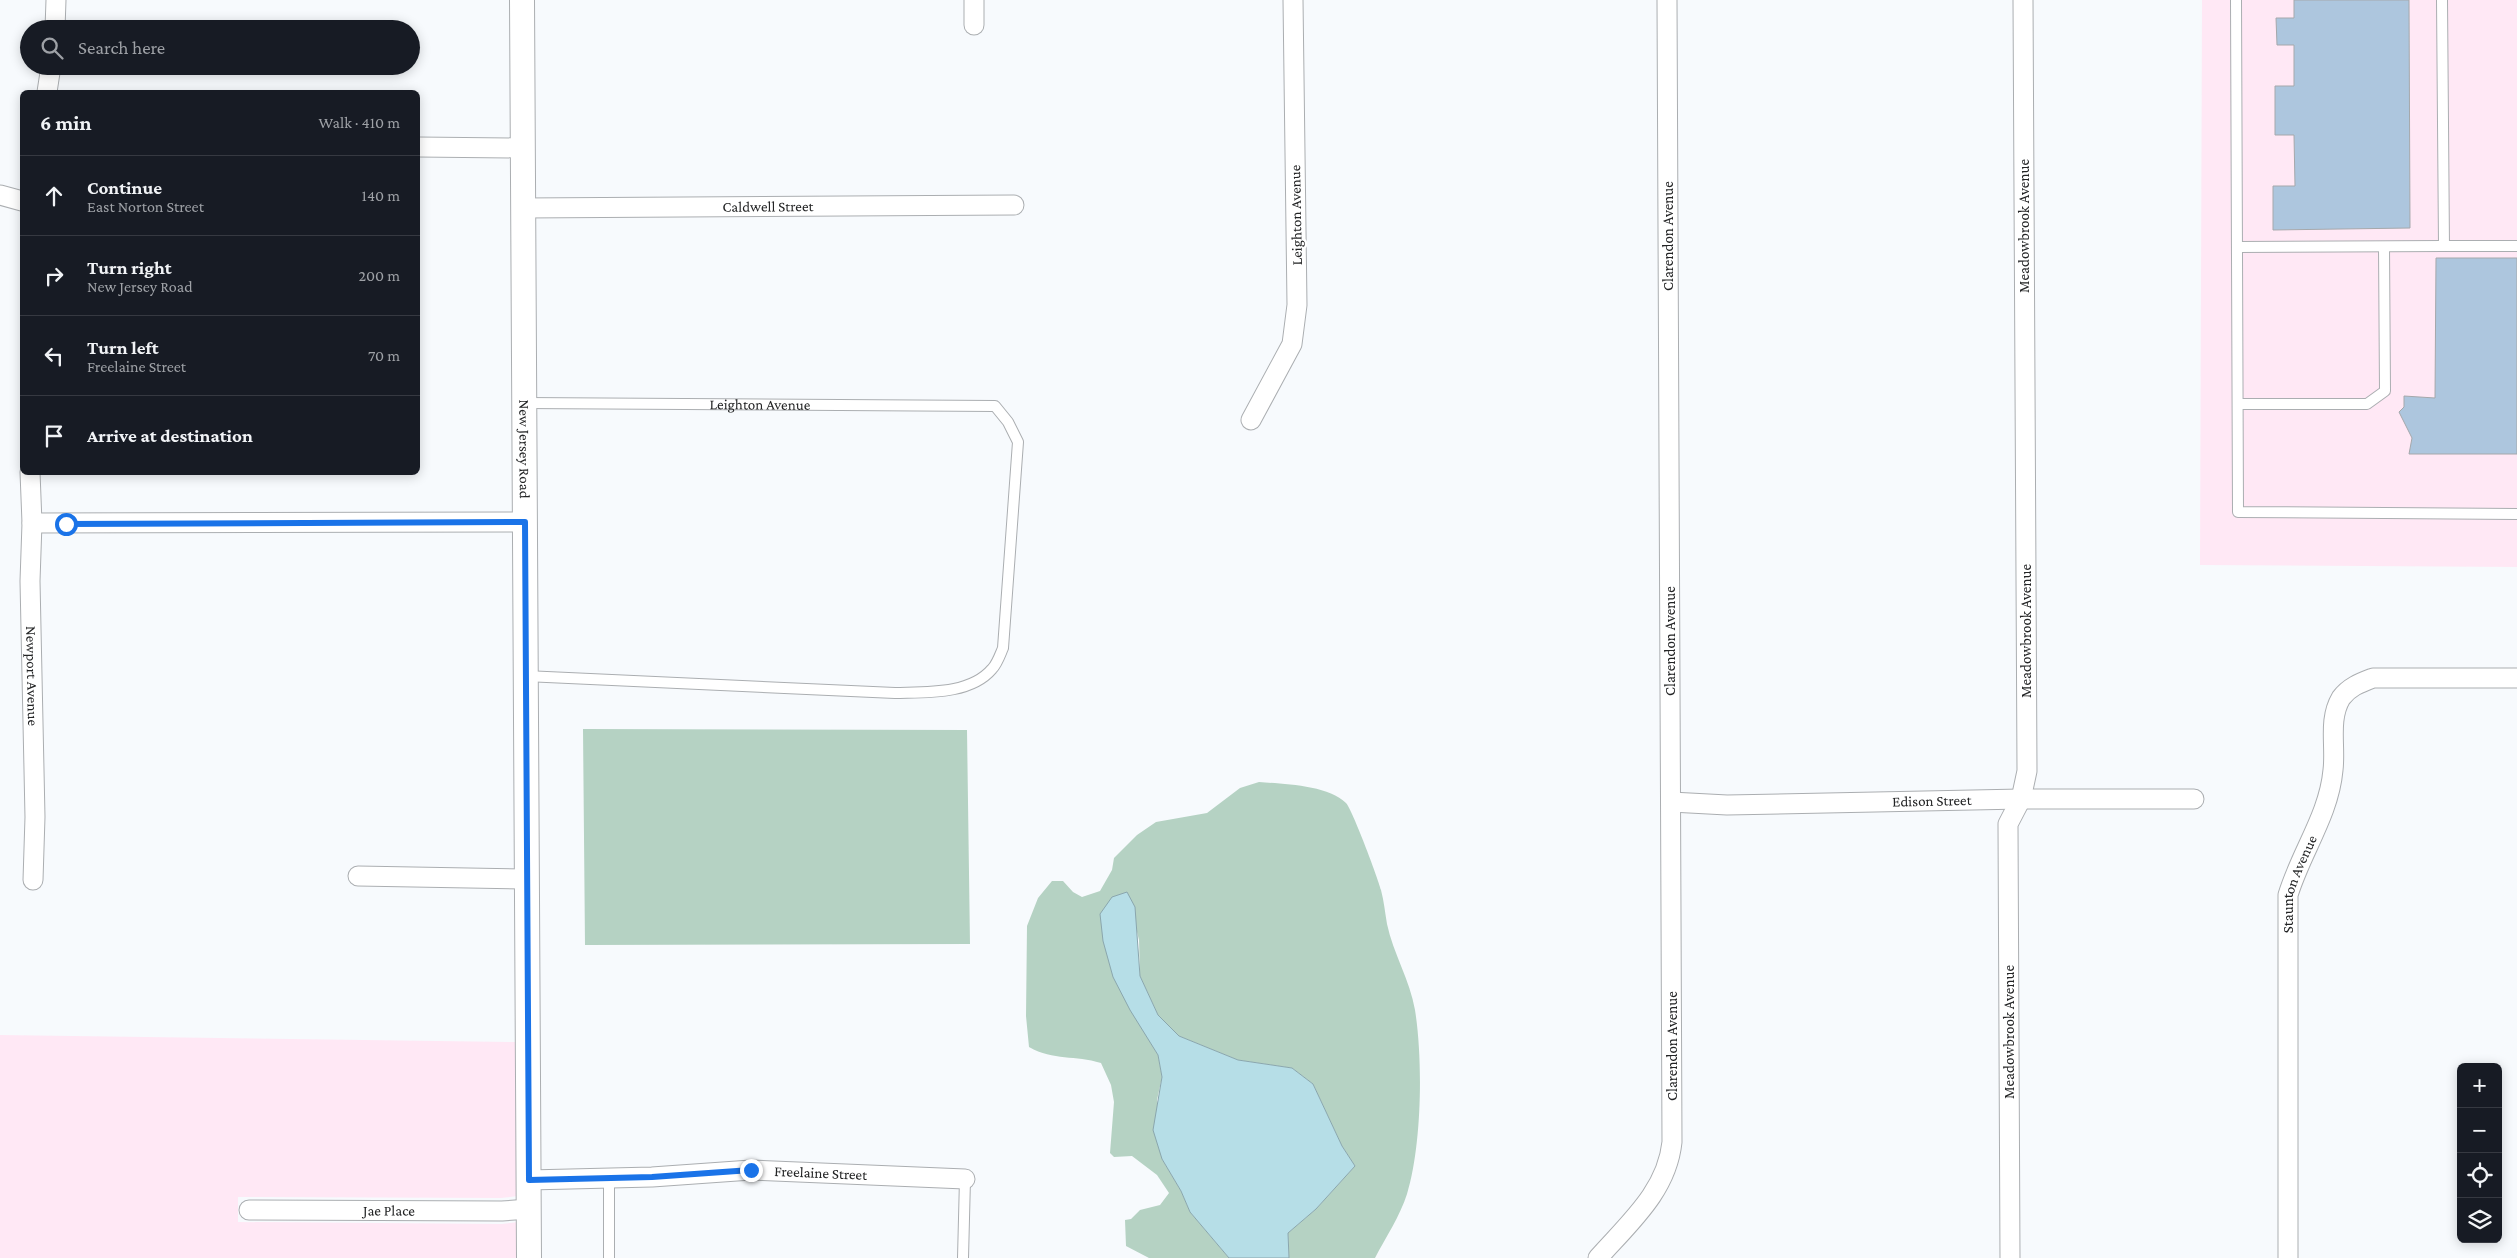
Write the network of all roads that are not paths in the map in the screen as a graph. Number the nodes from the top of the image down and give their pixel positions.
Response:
1 (56, 0) edge
2 (522, 0) edge
3 (974, 0) edge
4 (1293, 0) edge
5 (1667, 0) edge
6 (2023, 0) edge
7 (2236, 0) edge
8 (2442, 0) edge
9 (55, 20) edge
10 (974, 24) dead end
11 (50, 75) edge
12 (47, 90) edge
13 (420, 147) edge
14 (523, 148) junction
15 (0, 195) edge
16 (20, 200) edge
17 (1014, 205) dead end
18 (523, 208) junction
19 (2444, 246) junction
20 (2517, 246) edge
21 (2237, 247) junction
22 (2384, 247) junction
23 (524, 403) junction
24 (2238, 404) junction
25 (1251, 420) dead end
26 (30, 475) edge
27 (2517, 514) edge
28 (525, 522) junction
29 (32, 523) junction
30 (524, 676) junction
31 (2517, 678) edge
32 (2021, 799) junction
33 (2194, 799) dead end
34 (1671, 802) junction
35 (358, 876) dead end
36 (526, 879) junction
37 (33, 880) dead end
38 (609, 1178) junction
39 (964, 1179) joint
40 (529, 1180) junction
41 (529, 1209) junction
42 (249, 1210) dead end
43 (529, 1258) edge
44 (609, 1258) edge
45 (963, 1258) edge
46 (1598, 1258) edge
47 (2010, 1258) edge
48 (2288, 1258) edge

1 - 9 street
2 - 14 street, New Jersey Road
3 - 10 street
4 - 25 street, Leighton Avenue
5 - 34 street, Clarendon Avenue
6 - 32 street, Meadowbrook Avenue
7 - 21 lane
8 - 19 lane
11 - 12 street
13 - 14 street
14 - 18 street, New Jersey Road
15 - 16 street
17 - 18 street, Caldwell Street
18 - 23 street, New Jersey Road
19 - 20 lane
19 - 22 lane
21 - 22 lane
21 - 24 lane
22 - 24 lane
23 - 28 street, New Jersey Road
23 - 30 lane, Leighton Avenue
24 - 27 lane
26 - 29 street, Newport Avenue
28 - 29 street
28 - 30 street, New Jersey Road
29 - 37 street, Newport Avenue
30 - 36 street, New Jersey Road
31 - 48 street, Staunton Avenue
32 - 33 street, Edison Street
32 - 34 street, Edison Street
32 - 47 street, Meadowbrook Avenue
34 - 46 street, Clarendon Avenue
35 - 36 street
36 - 40 street, New Jersey Road
38 - 39 street, Freelaine Street
38 - 40 street, Freelaine Street
38 - 44 lane
39 - 45 lane
40 - 41 street, New Jersey Road
41 - 42 street, Jae Place
41 - 43 street, New Jersey Road

